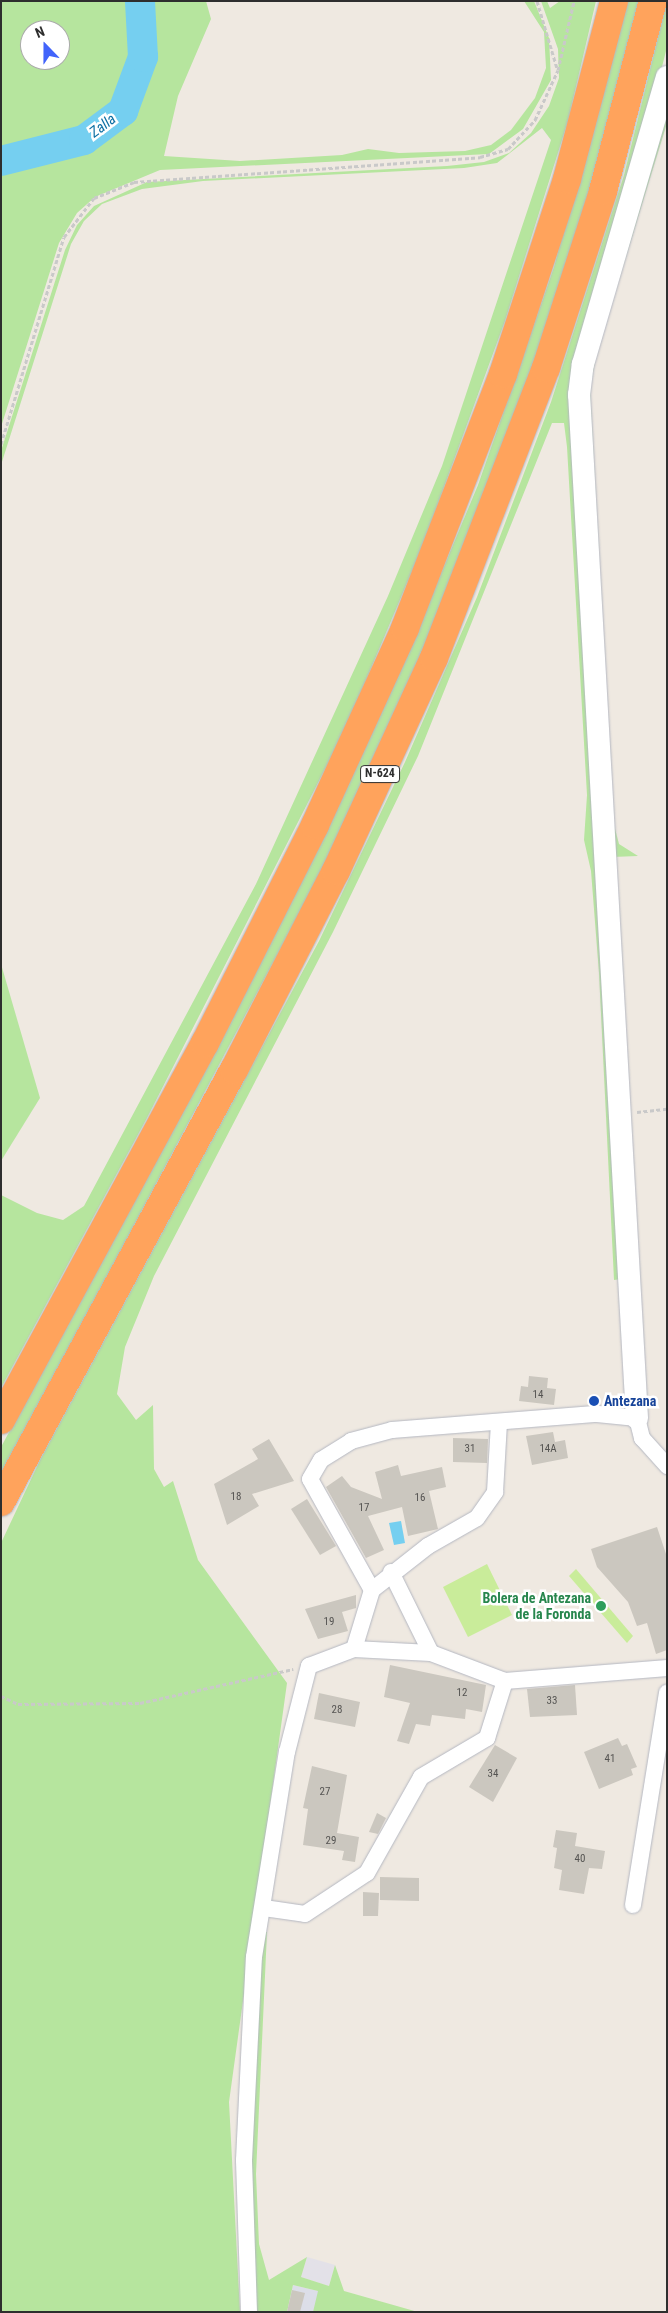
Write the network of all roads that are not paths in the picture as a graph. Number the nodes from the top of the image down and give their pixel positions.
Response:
1 (614, 1) edge
2 (653, 1) edge
3 (667, 77) edge
4 (637, 1418) junction
5 (1, 1420) edge
6 (499, 1422) junction
7 (667, 1466) edge
8 (1, 1502) edge
9 (391, 1572) junction
10 (372, 1590) junction
11 (354, 1649) junction
12 (430, 1653) junction
13 (667, 1668) edge
14 (505, 1681) junction
15 (667, 1692) edge
16 (633, 1905) dead end
17 (264, 1908) junction
18 (249, 2312) edge

1 - 5 highway, N-624
2 - 8 highway, N-624
3 - 4 street
4 - 6 street
4 - 7 street
6 - 9 street
6 - 10 street
9 - 10 street
9 - 12 street
10 - 11 street
11 - 12 street
11 - 17 street
12 - 14 street
13 - 14 street
14 - 17 street
15 - 16 street
17 - 18 street

